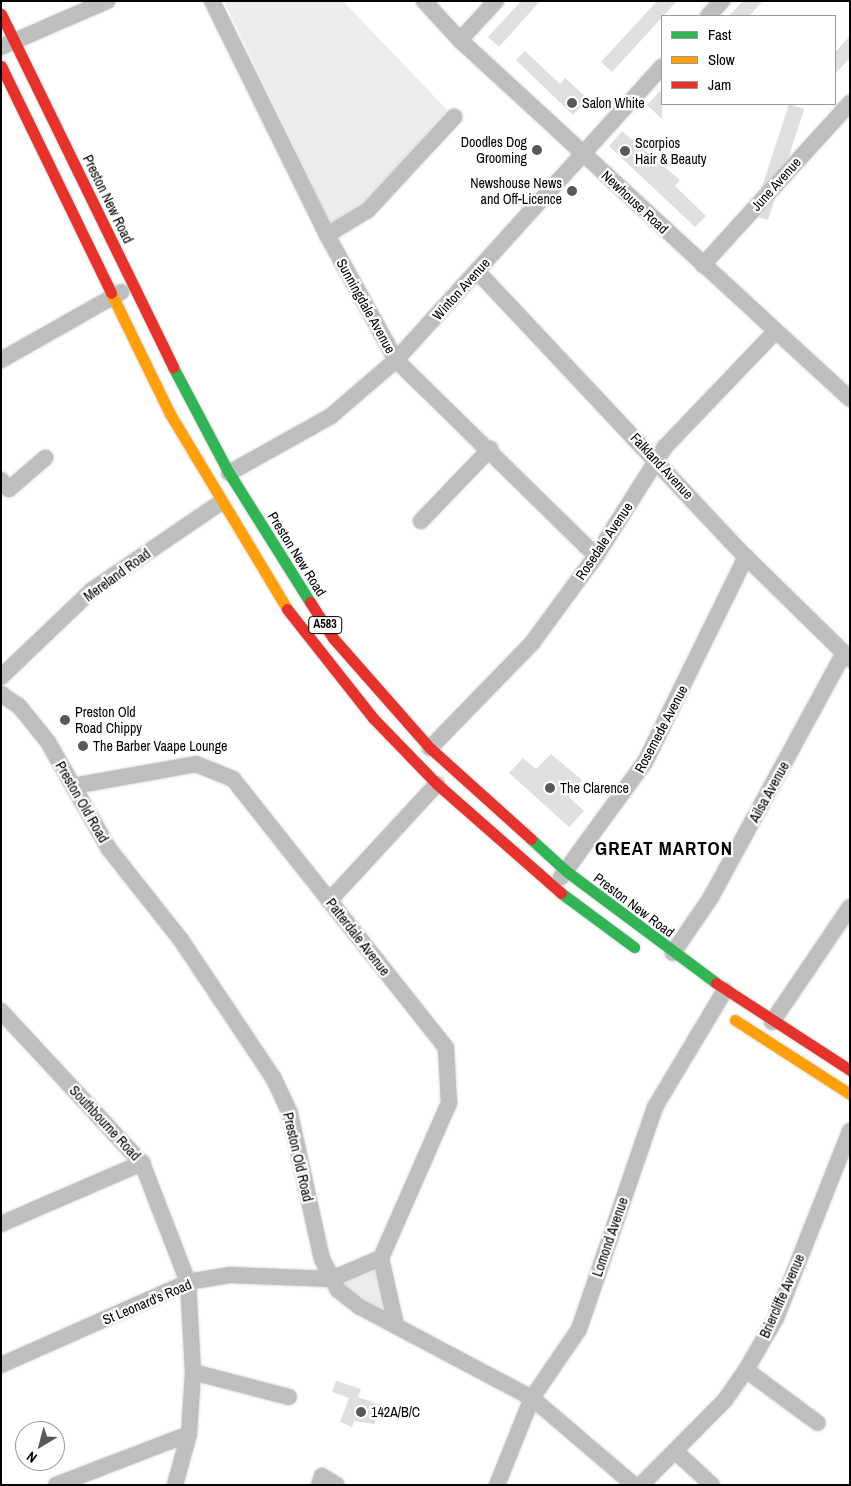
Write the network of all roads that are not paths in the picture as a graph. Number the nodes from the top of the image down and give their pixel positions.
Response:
1 (107, 1) edge
2 (212, 1) edge
3 (424, 1) edge
4 (496, 1) edge
5 (722, 1) edge
6 (1, 14) edge
7 (709, 15) edge
8 (460, 40) junction
9 (8, 44) edge
10 (1, 66) edge
11 (661, 68) edge
12 (850, 103) edge
13 (454, 117) dead end
14 (584, 154) junction
15 (327, 235) junction
16 (703, 265) junction
17 (477, 271) junction
18 (133, 286) junction
19 (112, 297) junction
20 (775, 332) junction
21 (1, 360) edge
22 (396, 360) junction
23 (850, 399) edge
24 (490, 449) junction
25 (45, 458) dead end
26 (658, 461) junction
27 (229, 473) junction
28 (1, 480) edge
29 (220, 503) junction
30 (421, 521) dead end
31 (596, 556) junction
32 (746, 557) junction
33 (847, 656) edge
34 (1, 677) edge
35 (1, 694) edge
36 (430, 748) junction
37 (437, 784) junction
38 (73, 786) junction
39 (566, 871) junction
40 (553, 887) junction
41 (329, 901) junction
42 (850, 908) edge
43 (674, 954) junction
44 (645, 955) dead end
45 (725, 990) junction
46 (711, 1003) junction
47 (5, 1021) edge
48 (772, 1022) junction
49 (850, 1070) edge
50 (850, 1094) edge
51 (850, 1131) edge
52 (142, 1163) junction
53 (1, 1224) edge
54 (381, 1258) junction
55 (331, 1279) junction
56 (188, 1282) junction
57 (396, 1326) junction
58 (1, 1365) edge
59 (746, 1370) junction
60 (193, 1372) junction
61 (289, 1397) dead end
62 (532, 1398) junction
63 (818, 1423) dead end
64 (189, 1434) junction
65 (675, 1451) junction
66 (56, 1485) edge
67 (175, 1485) edge
68 (319, 1485) edge
69 (337, 1485) edge
70 (497, 1485) edge
71 (634, 1485) edge
72 (641, 1485) edge
73 (712, 1485) edge

1 - 9 street
2 - 15 street, Sunningdale Avenue
3 - 8 street, Newhouse Road
4 - 8 street
5 - 7 street
6 - 9 highway, Preston New Road / A583
8 - 14 street, Newhouse Road
9 - 18 highway, Preston New Road / A583
10 - 19 highway, A583
11 - 14 street, Winton Avenue
12 - 16 street, June Avenue
13 - 15 street
14 - 16 street, Newhouse Road
14 - 17 street, Winton Avenue
15 - 22 street, Sunningdale Avenue
16 - 20 street, Newhouse Road
17 - 22 street, Winton Avenue
17 - 26 street, Falkland Avenue
18 - 19 street
18 - 27 highway, Preston New Road / A583
19 - 21 street
19 - 29 highway, A583
20 - 23 street, Newhouse Road
20 - 26 street, Rosedale Avenue
22 - 24 street, Sunningdale Avenue
22 - 27 street, Winton Avenue
24 - 30 street
24 - 31 street, Sunningdale Avenue
25 - 28 street
26 - 31 street, Rosedale Avenue
26 - 32 street, Falkland Avenue
27 - 36 highway, Preston New Road / A583
29 - 34 street, Mereland Road
29 - 37 highway, A583
31 - 36 street, Rosedale Avenue
32 - 33 street, Falkland Avenue
32 - 39 street, Rosemede Avenue
33 - 43 street, Ailsa Avenue
35 - 38 street, Preston Old Road
36 - 39 highway, Preston New Road / A583
37 - 40 highway, A583
37 - 41 street
38 - 41 street, Patterdale Avenue
38 - 55 street, Preston Old Road
39 - 40 street, Rosemede Avenue
39 - 43 highway, Preston New Road / A583
40 - 44 highway, A583
41 - 54 street, Patterdale Avenue
42 - 48 street
43 - 45 highway, Preston New Road / A583
45 - 46 street, Lomond Avenue
45 - 48 highway, Preston New Road / A583
46 - 50 highway
46 - 62 street, Lomond Avenue
47 - 52 street, Southbourne Road
48 - 49 highway, Preston New Road / A583
51 - 59 street, Briercliffe Avenue
52 - 53 street
52 - 56 street, Southbourne Road
54 - 55 street
54 - 57 street
55 - 56 street, St Leonard's Road
55 - 57 street, Preston Old Road
56 - 58 street, St Leonard's Road
56 - 60 street, Southbourne Road
57 - 62 street, Preston Old Road
59 - 63 street
59 - 65 street, Briercliffe Avenue
60 - 61 street
60 - 64 street, Southbourne Road
62 - 70 street, Lomond Avenue
62 - 71 street, Preston Old Road
64 - 66 street
64 - 67 street, Southbourne Road
65 - 72 street, Briercliffe Avenue
65 - 73 street
68 - 69 street

